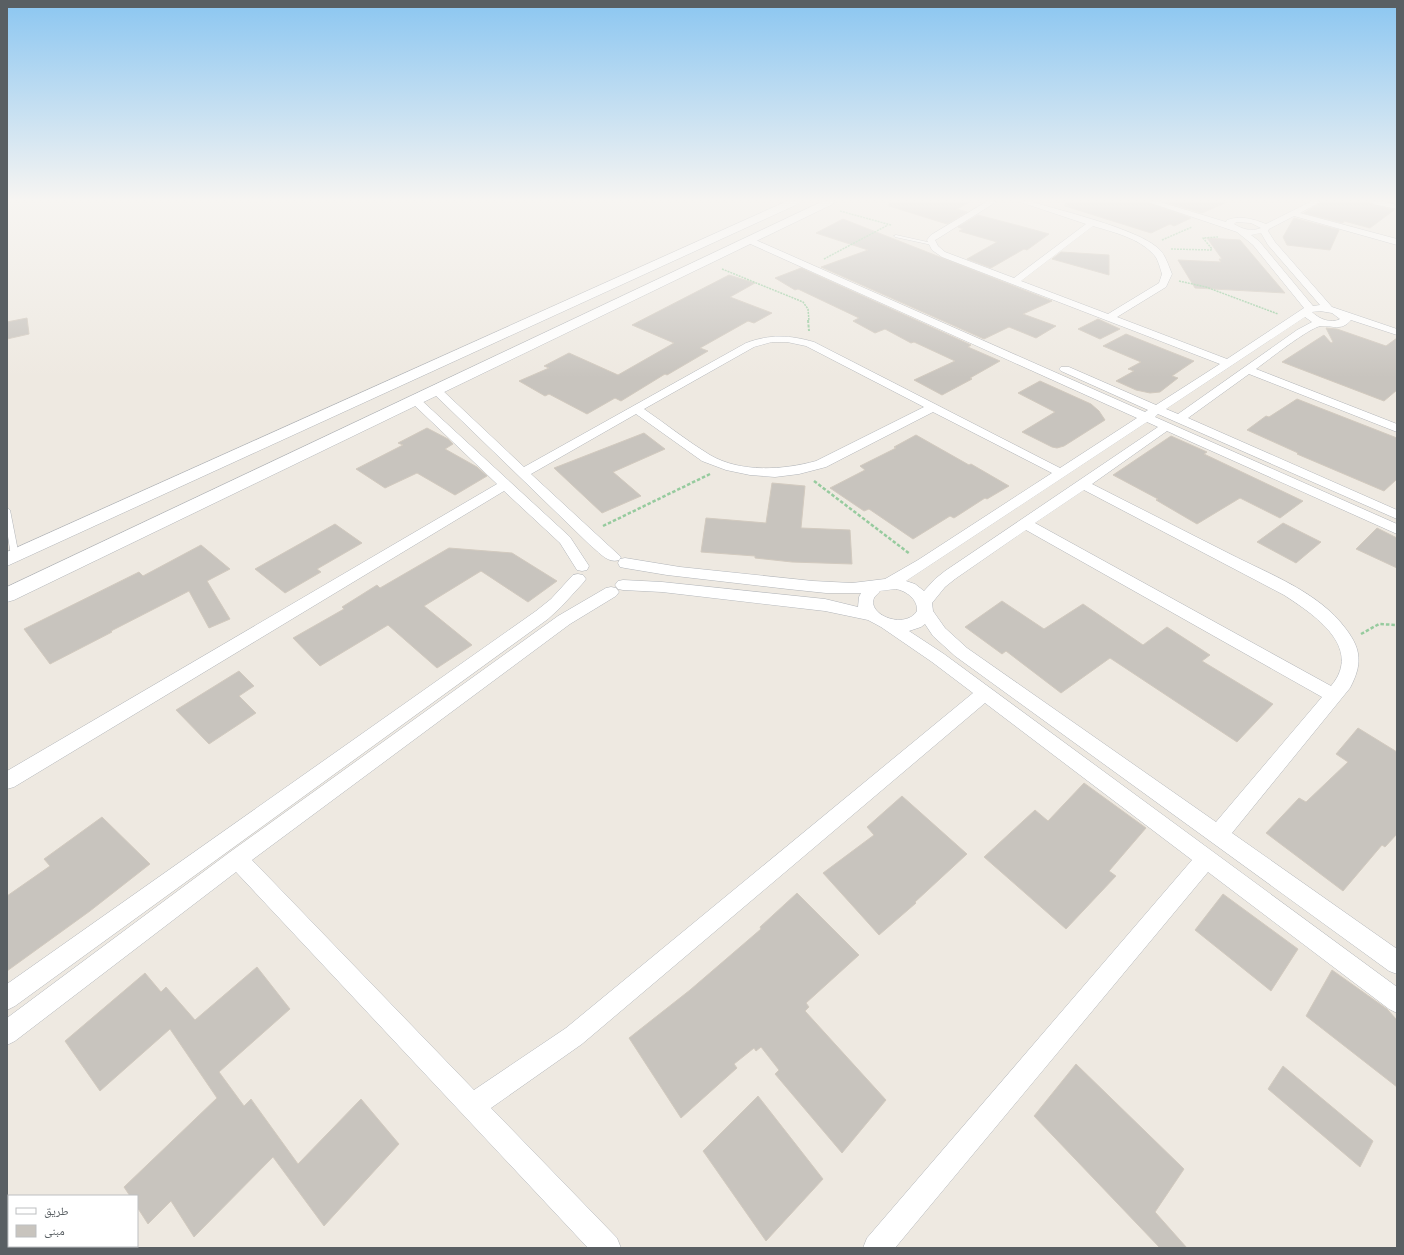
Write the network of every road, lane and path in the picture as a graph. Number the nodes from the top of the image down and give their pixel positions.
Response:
1 (666, 261) edge
2 (707, 261) edge
3 (801, 261) edge
4 (816, 261) edge
5 (960, 261) edge
6 (1042, 261) edge
7 (1161, 261) edge
8 (1268, 261) edge
9 (1286, 261) edge
10 (704, 262) junction
11 (820, 262) joint
12 (1166, 280) junction
13 (1014, 282) junction
14 (882, 289) junction
15 (870, 294) junction
16 (1329, 310) junction
17 (1308, 311) junction
18 (1108, 318) junction
19 (1342, 318) junction
20 (1294, 320) junction
21 (1321, 322) junction
22 (969, 327) junction
23 (1397, 332) edge
24 (957, 333) junction
25 (1397, 340) edge
26 (810, 344) junction
27 (1228, 363) junction
28 (1247, 370) junction
29 (436, 390) junction
30 (415, 400) junction
31 (933, 407) junction
32 (636, 409) junction
33 (1157, 409) junction
34 (1145, 417) junction
35 (1179, 419) junction
36 (1167, 426) junction
37 (1397, 428) edge
38 (726, 466) junction
39 (799, 470) junction
40 (523, 472) junction
41 (1061, 473) junction
42 (506, 484) junction
43 (1083, 484) junction
44 (163, 490) junction
45 (1344, 492) junction
46 (1334, 501) junction
47 (186, 509) junction
48 (7, 510) edge
49 (1397, 514) edge
50 (1025, 523) junction
51 (1397, 529) edge
52 (68, 532) junction
53 (587, 534) junction
54 (85, 557) junction
55 (11, 558) edge
56 (620, 560) junction
57 (923, 564) junction
58 (580, 573) junction
59 (882, 585) junction
60 (617, 589) junction
61 (7, 595) edge
62 (924, 607) junction
63 (880, 620) junction
64 (1397, 625) edge
65 (1350, 669) junction
66 (985, 693) junction
67 (1334, 696) junction
68 (7, 781) edge
69 (1218, 834) junction
70 (237, 858) junction
71 (1206, 858) junction
72 (1397, 963) edge
73 (7, 998) edge
74 (1397, 1001) edge
75 (7, 1033) edge
76 (472, 1106) junction
77 (607, 1248) edge
78 (877, 1248) edge

1 - 44 street
2 - 10 street
3 - 15 street
4 - 11 street
5 - 13 street
6 - 13 street
7 - 12 street
8 - 17 street
9 - 16 street
10 - 26 path
10 - 29 street
11 - 14 street
12 - 18 street
12 - 20 path
13 - 18 street
14 - 15 street
14 - 22 street
15 - 24 street
16 - 17 street
16 - 19 street
17 - 20 street
17 - 21 street
18 - 27 street
19 - 21 street
19 - 23 street
19 - 25 street
20 - 27 street
21 - 28 street
22 - 24 street
22 - 33 street
24 - 34 street
26 - 31 street
26 - 32 street
27 - 33 street
28 - 35 street
28 - 37 street
29 - 30 street
29 - 40 street
30 - 42 street
30 - 47 street
31 - 39 street
31 - 41 street
32 - 38 street
32 - 40 street
33 - 34 street
33 - 35 street
34 - 36 street
34 - 41 street
35 - 45 street
36 - 43 street
36 - 46 street
38 - 39 street
38 - 53 path
39 - 57 path
40 - 53 street
41 - 57 street
42 - 58 street
42 - 68 street
43 - 50 street
43 - 65 street
44 - 47 street
44 - 52 street
45 - 46 street
45 - 49 street
46 - 51 street
47 - 54 street
48 - 55 lane
50 - 62 street
50 - 67 street
52 - 54 street
52 - 55 street
53 - 56 street
54 - 61 street
56 - 58 street
56 - 59 street
56 - 60 street
57 - 59 street
58 - 60 street
58 - 73 street
59 - 62 street
59 - 63 street
60 - 63 street
60 - 70 street
62 - 63 street
62 - 69 street
63 - 66 street
64 - 65 path
65 - 67 street
66 - 71 street
66 - 76 street
67 - 69 street
69 - 72 street
70 - 75 street
70 - 76 street
71 - 74 street
71 - 78 street
76 - 77 street

